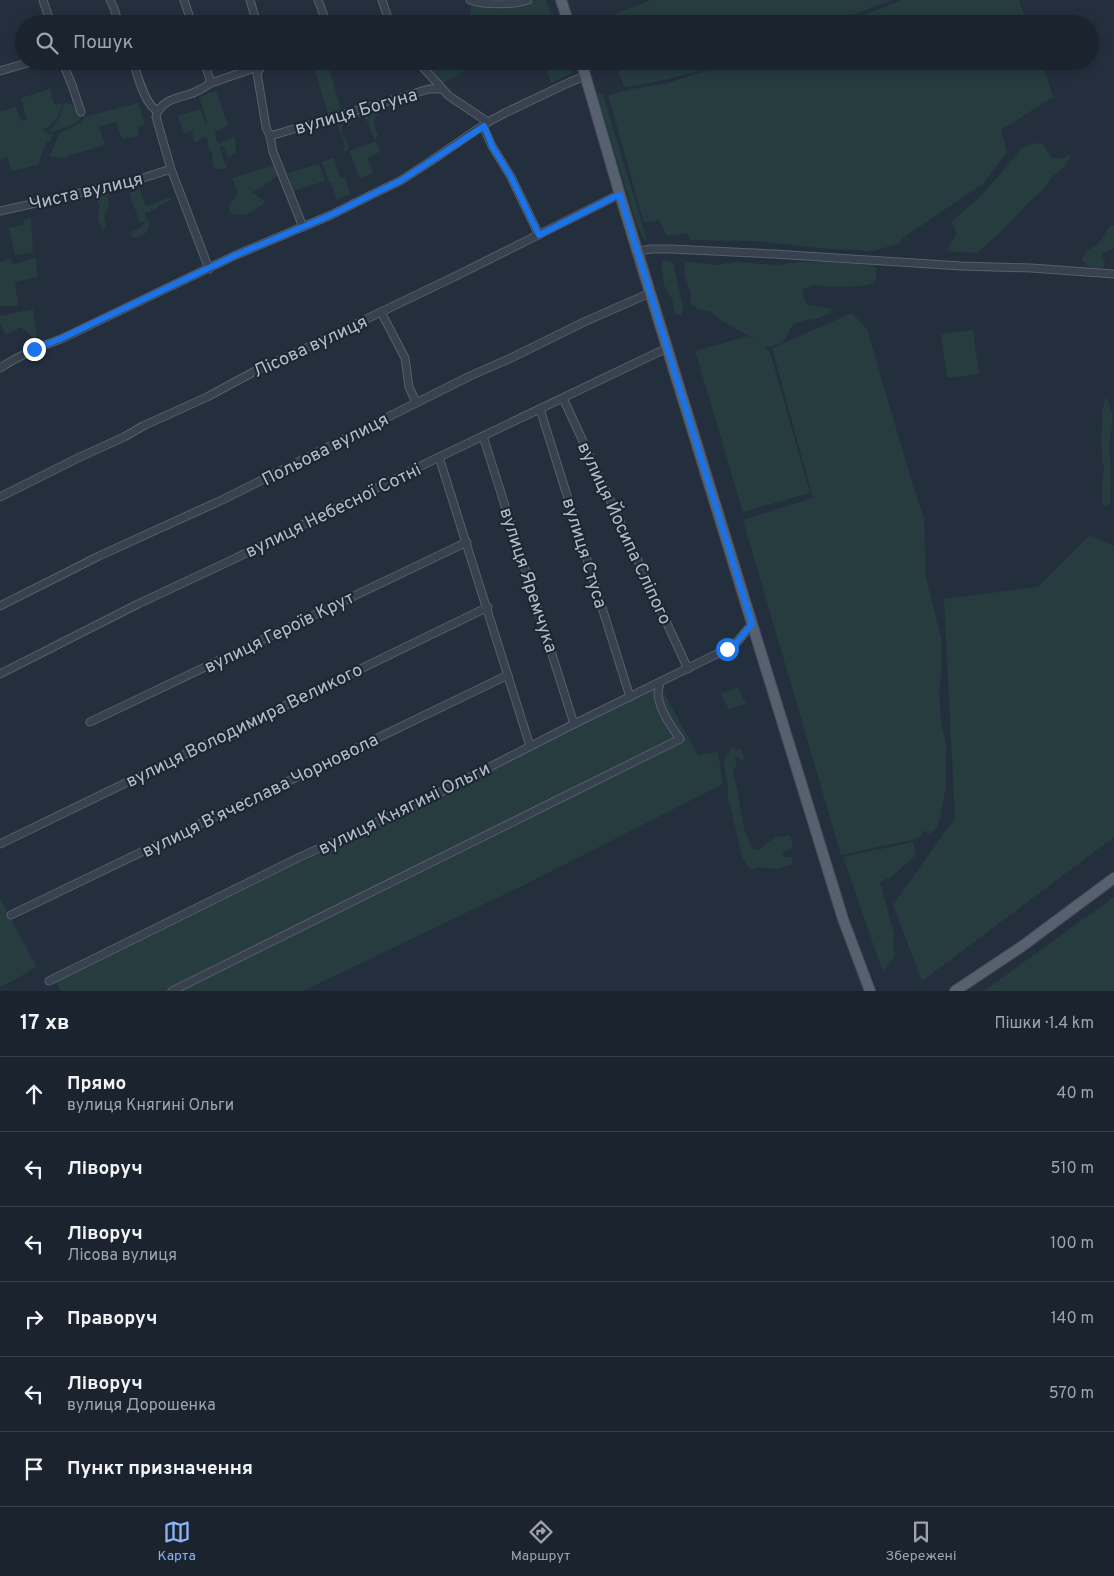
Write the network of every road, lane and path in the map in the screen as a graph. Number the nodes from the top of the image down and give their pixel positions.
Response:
1 (43, 0) edge
2 (110, 0) edge
3 (184, 0) edge
4 (250, 0) edge
5 (318, 0) edge
6 (382, 0) edge
7 (470, 0) edge
8 (528, 0) edge
9 (561, 0) edge
10 (49, 15) edge
11 (116, 15) edge
12 (189, 15) edge
13 (255, 15) edge
14 (324, 15) edge
15 (387, 15) edge
16 (566, 15) edge
17 (15, 67) edge
18 (66, 70) edge
19 (136, 70) edge
20 (207, 70) edge
21 (245, 70) edge
22 (259, 70) edge
23 (426, 70) edge
24 (583, 70) edge
25 (0, 71) edge
26 (585, 76) junction
27 (211, 83) junction
28 (442, 89) junction
29 (158, 111) junction
30 (80, 112) dead end
31 (486, 124) junction
32 (270, 136) junction
33 (171, 169) junction
34 (620, 195) junction
35 (0, 211) edge
36 (303, 227) junction
37 (539, 235) junction
38 (638, 252) junction
39 (209, 269) junction
40 (1114, 274) edge
41 (650, 293) junction
42 (381, 312) junction
43 (667, 348) junction
44 (0, 368) edge
45 (563, 398) junction
46 (416, 402) junction
47 (540, 409) junction
48 (483, 436) junction
49 (439, 457) junction
50 (0, 497) edge
51 (467, 542) junction
52 (0, 606) edge
53 (488, 607) junction
54 (752, 624) junction
55 (688, 669) junction
56 (0, 674) edge
57 (508, 675) junction
58 (660, 683) junction
59 (630, 697) junction
60 (90, 722) dead end
61 (574, 724) junction
62 (530, 746) junction
63 (0, 844) edge
64 (1114, 878) edge
65 (11, 915) dead end
66 (48, 981) dead end
67 (172, 991) edge
68 (870, 991) edge
69 (955, 991) edge

1 - 10 street
2 - 11 street
3 - 12 street
4 - 13 street
5 - 14 street
6 - 15 street
7 - 8 street
9 - 16 main road
17 - 25 street
18 - 30 street
19 - 29 street
20 - 27 street
21 - 27 street
22 - 32 street
23 - 28 street
24 - 26 main road
26 - 31 street
26 - 34 main road
27 - 29 street
28 - 31 street
28 - 32 street, вулиця Богуна
29 - 33 street
31 - 36 street
31 - 37 street
32 - 36 street
33 - 35 street, Чиста вулиця
33 - 39 street
34 - 37 street, Лісова вулиця
34 - 38 main road
36 - 39 street
37 - 42 street, Лісова вулиця
38 - 40 street
38 - 41 main road
39 - 44 street
41 - 43 main road
41 - 46 street, Польова вулиця
42 - 46 street
42 - 50 street, Лісова вулиця
43 - 45 street, вулиця Небесної Сотні
43 - 54 main road
45 - 47 street, вулиця Небесної Сотні
45 - 55 street, вулиця Йосипа Сліпого
46 - 52 street, Польова вулиця
47 - 48 street, вулиця Небесної Сотні
47 - 59 street, вулиця Стуса
48 - 49 street, вулиця Небесної Сотні
48 - 61 street, вулиця Яремчука
49 - 51 street
49 - 56 street, вулиця Небесної Сотні
51 - 53 street
51 - 60 street, вулиця Героїв Крут
53 - 57 street
53 - 63 street, вулиця Володимира Великого
54 - 55 street, вулиця Княгині Ольги
54 - 68 main road
55 - 58 street, вулиця Княгині Ольги
57 - 62 street
57 - 65 street, вулиця Вʼячеслава Чорновола
58 - 59 street, вулиця Княгині Ольги
58 - 67 street
59 - 61 street, вулиця Княгині Ольги
61 - 62 street, вулиця Княгині Ольги
62 - 66 street, вулиця Княгині Ольги
64 - 69 main road

